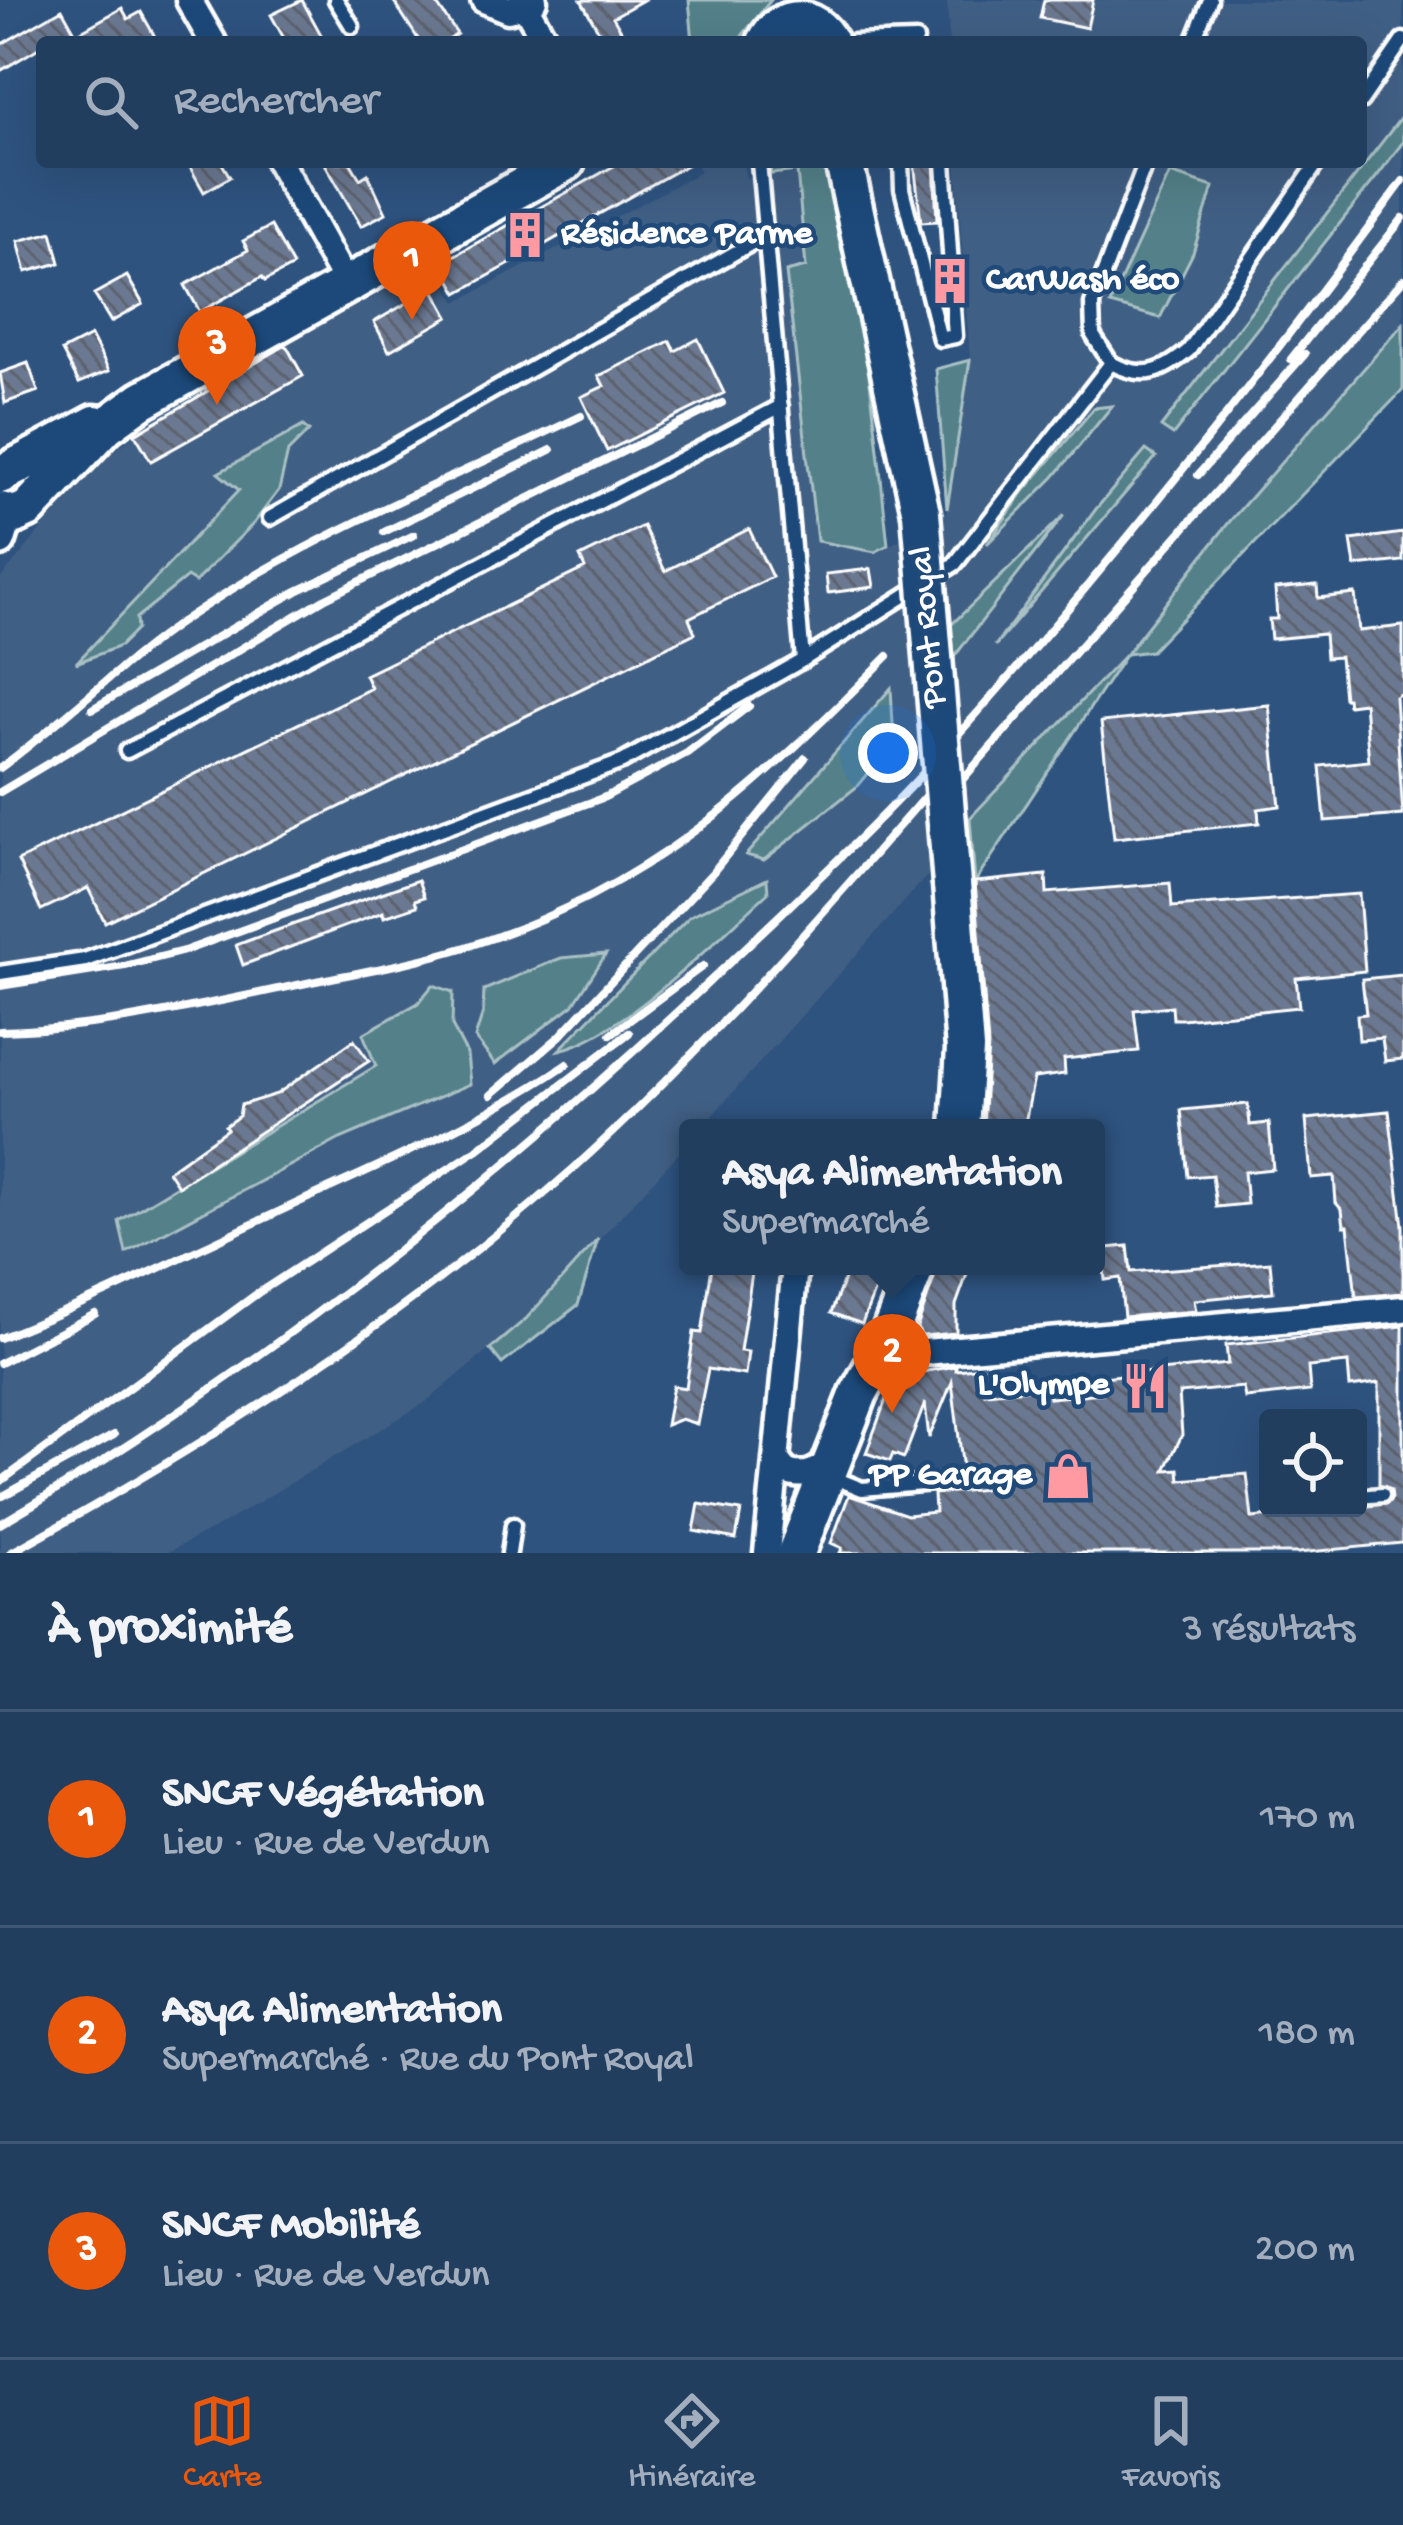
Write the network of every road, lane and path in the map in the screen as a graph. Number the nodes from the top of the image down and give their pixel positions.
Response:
1 (189, 0) edge
2 (336, 0) edge
3 (484, 0) edge
4 (1210, 0) edge
5 (530, 3) edge
6 (352, 26) dead end
7 (773, 29) edge
8 (830, 29) edge
9 (210, 36) edge
10 (544, 36) edge
11 (881, 36) edge
12 (1195, 36) edge
13 (1403, 40) edge
14 (1367, 91) edge
15 (282, 168) edge
16 (555, 168) edge
17 (760, 168) edge
18 (845, 168) edge
19 (863, 168) edge
20 (901, 168) edge
21 (944, 168) edge
22 (1144, 168) edge
23 (1314, 168) edge
24 (766, 235) junction
25 (951, 267) dead end
26 (347, 285) junction
27 (952, 294) dead end
28 (1111, 363) junction
29 (781, 406) junction
30 (120, 414) junction
31 (910, 453) junction
32 (5, 473) edge
33 (10, 517) edge
34 (270, 518) dead end
35 (803, 660) junction
36 (128, 751) dead end
37 (0, 973) edge
38 (961, 1119) edge
39 (794, 1275) edge
40 (912, 1275) edge
41 (1403, 1309) edge
42 (880, 1356) junction
43 (776, 1459) junction
44 (831, 1465) junction
45 (958, 1481) dead end
46 (1382, 1495) dead end
47 (1367, 1496) edge
48 (513, 1525) dead end
49 (509, 1553) edge
50 (767, 1553) edge
51 (796, 1553) edge

1 - 9 street
2 - 6 lane
3 - 5 street
4 - 12 lane
5 - 10 street
7 - 8 main road
8 - 11 lane
13 - 14 lane
15 - 26 street
16 - 26 main road
17 - 24 lane
18 - 31 main road
19 - 31 main road
20 - 27 lane
21 - 25 lane
22 - 28 lane
23 - 28 lane
24 - 29 lane
24 - 34 lane
26 - 30 main road
28 - 35 lane
29 - 35 lane
29 - 36 lane
30 - 32 main road
30 - 33 main road
31 - 38 main road, Pont Royal, bridge
32 - 33 main road
35 - 37 lane
39 - 43 street
40 - 42 main road
41 - 42 street
42 - 44 main road
43 - 44 street
43 - 50 street
44 - 45 lane
44 - 51 main road
46 - 47 lane
48 - 49 lane

